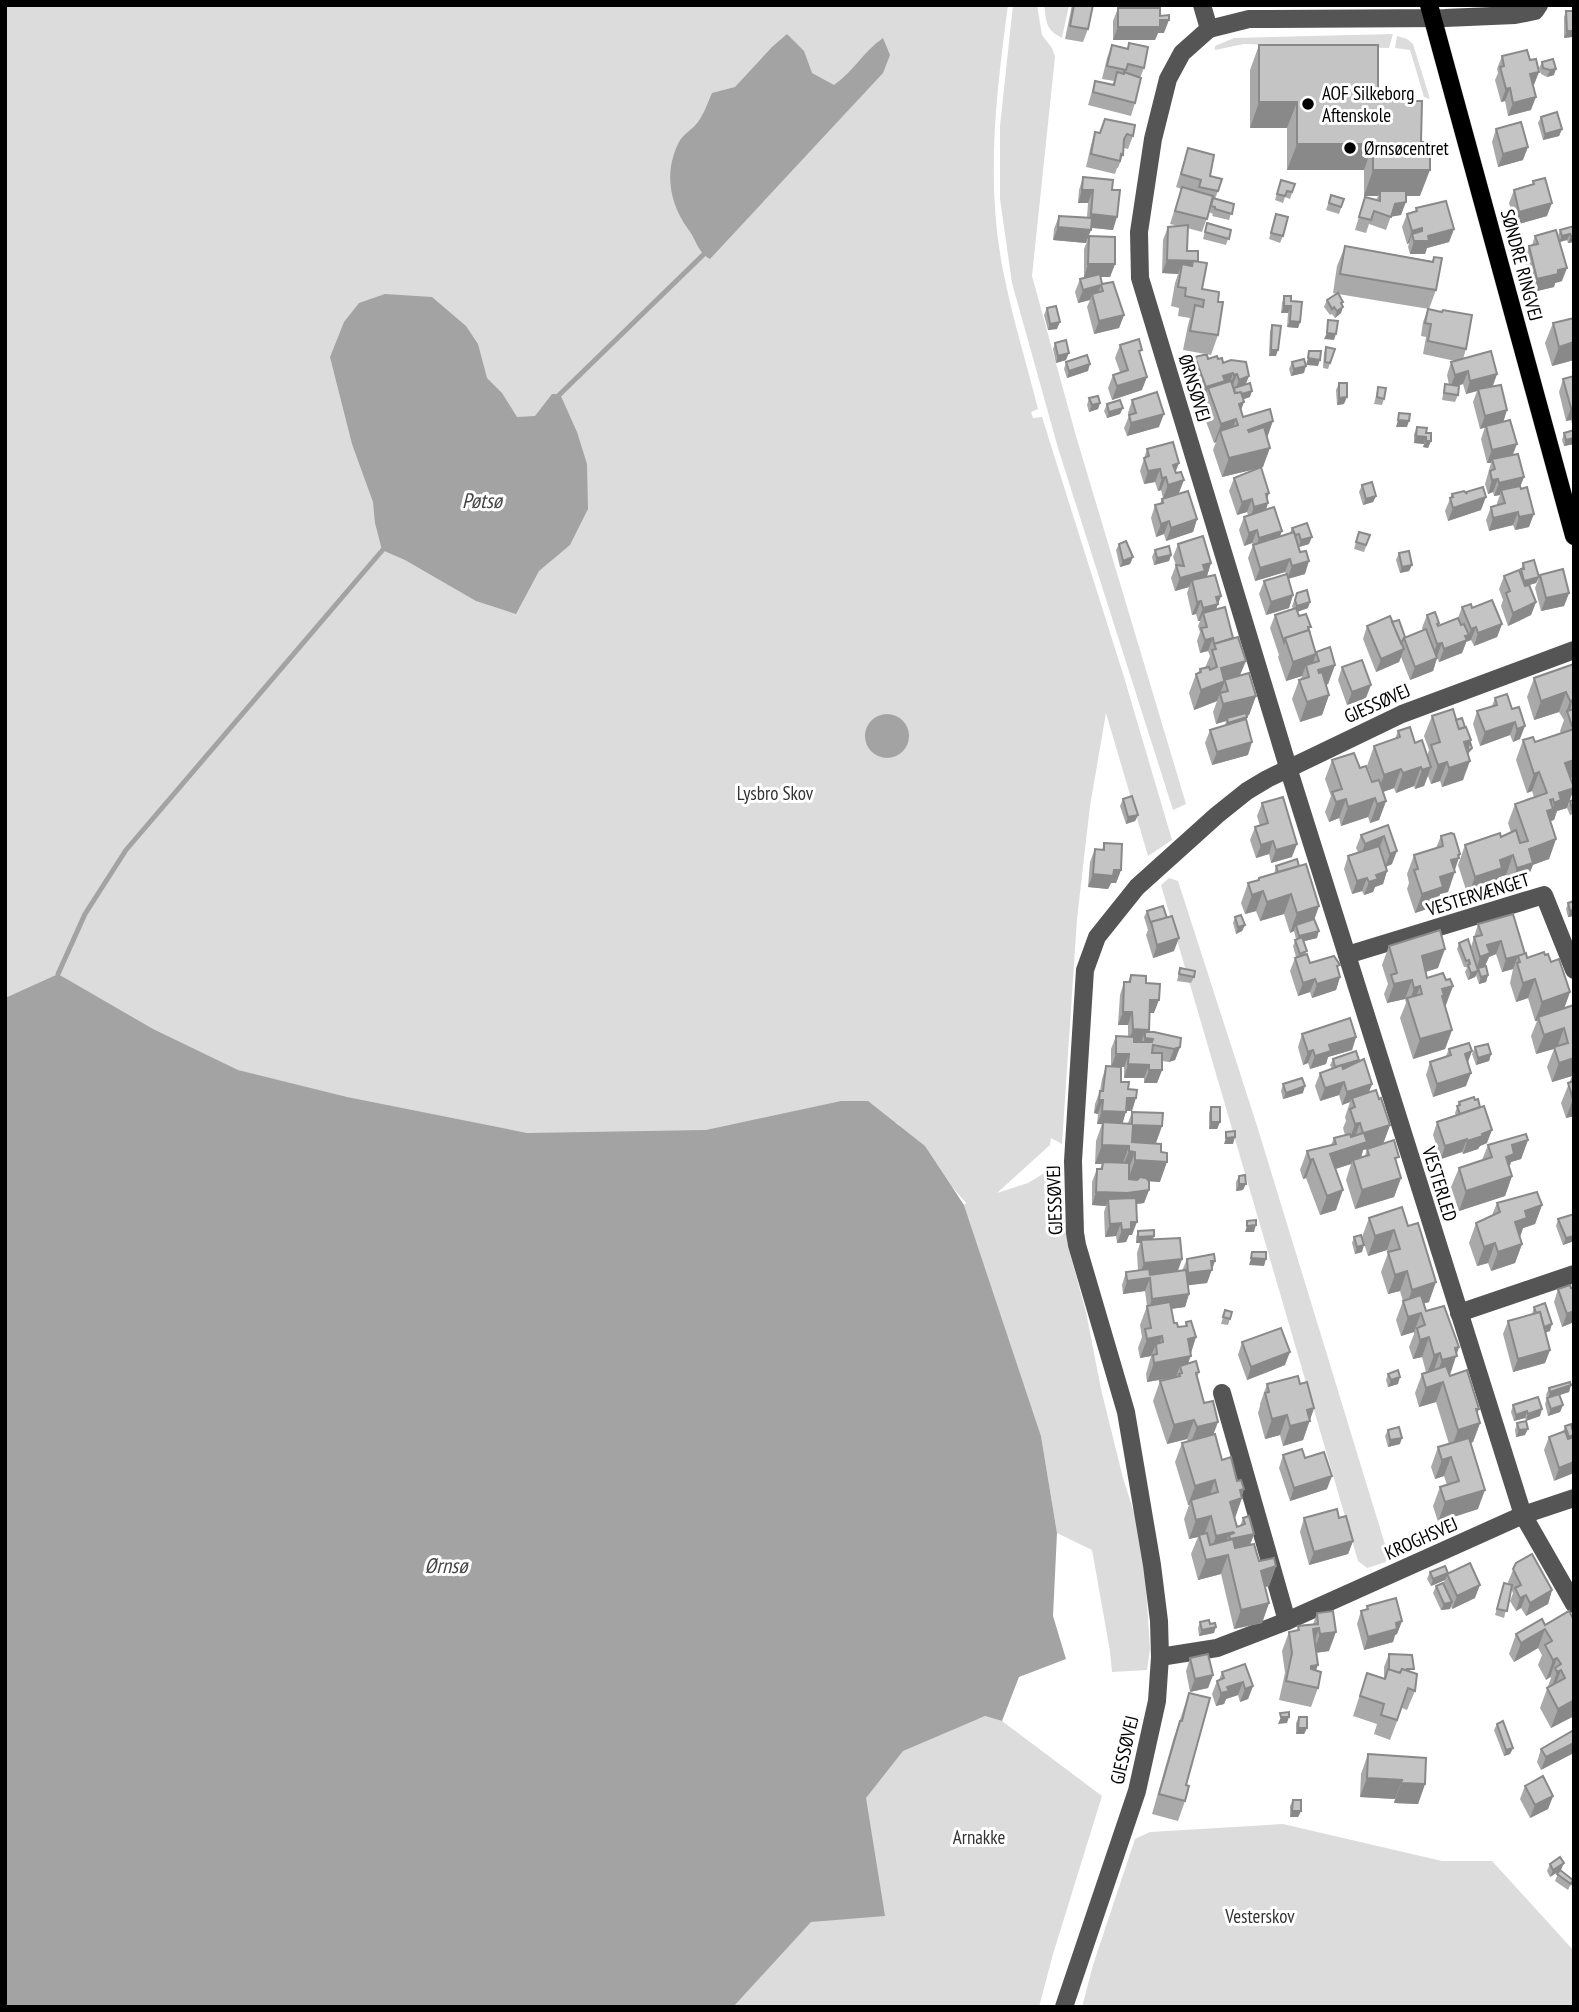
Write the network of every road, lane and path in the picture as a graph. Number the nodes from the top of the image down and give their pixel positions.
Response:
1 (1202, 5) edge
2 (1539, 5) edge
3 (1431, 12) edge
4 (1209, 29) junction
5 (1574, 536) edge
6 (1574, 650) edge
7 (1288, 767) junction
8 (1347, 955) junction
9 (1574, 970) edge
10 (1574, 1274) edge
11 (1459, 1313) junction
12 (1222, 1393) dead end
13 (1574, 1498) edge
14 (1523, 1515) junction
15 (1574, 1604) edge
16 (1287, 1621) junction
17 (1160, 1657) junction
18 (1064, 2007) edge

1 - 4 street
2 - 3 street, ØRNSØVEJ
3 - 4 street, ØRNSØVEJ
3 - 5 main road, SØNDRE RINGVEJ
4 - 7 street, ØRNSØVEJ
6 - 7 street, GJESSØVEJ
7 - 8 street, VESTERLED
7 - 17 street, GJESSØVEJ
8 - 9 street, VESTERVÆNGET
8 - 11 street, VESTERLED
10 - 11 street
11 - 14 street, VESTERLED
12 - 16 street
13 - 14 street, KROGHSVEJ
14 - 15 street, VESTERLED
14 - 16 street, KROGHSVEJ
16 - 17 street, KROGHSVEJ
17 - 18 street, GJESSØVEJ

